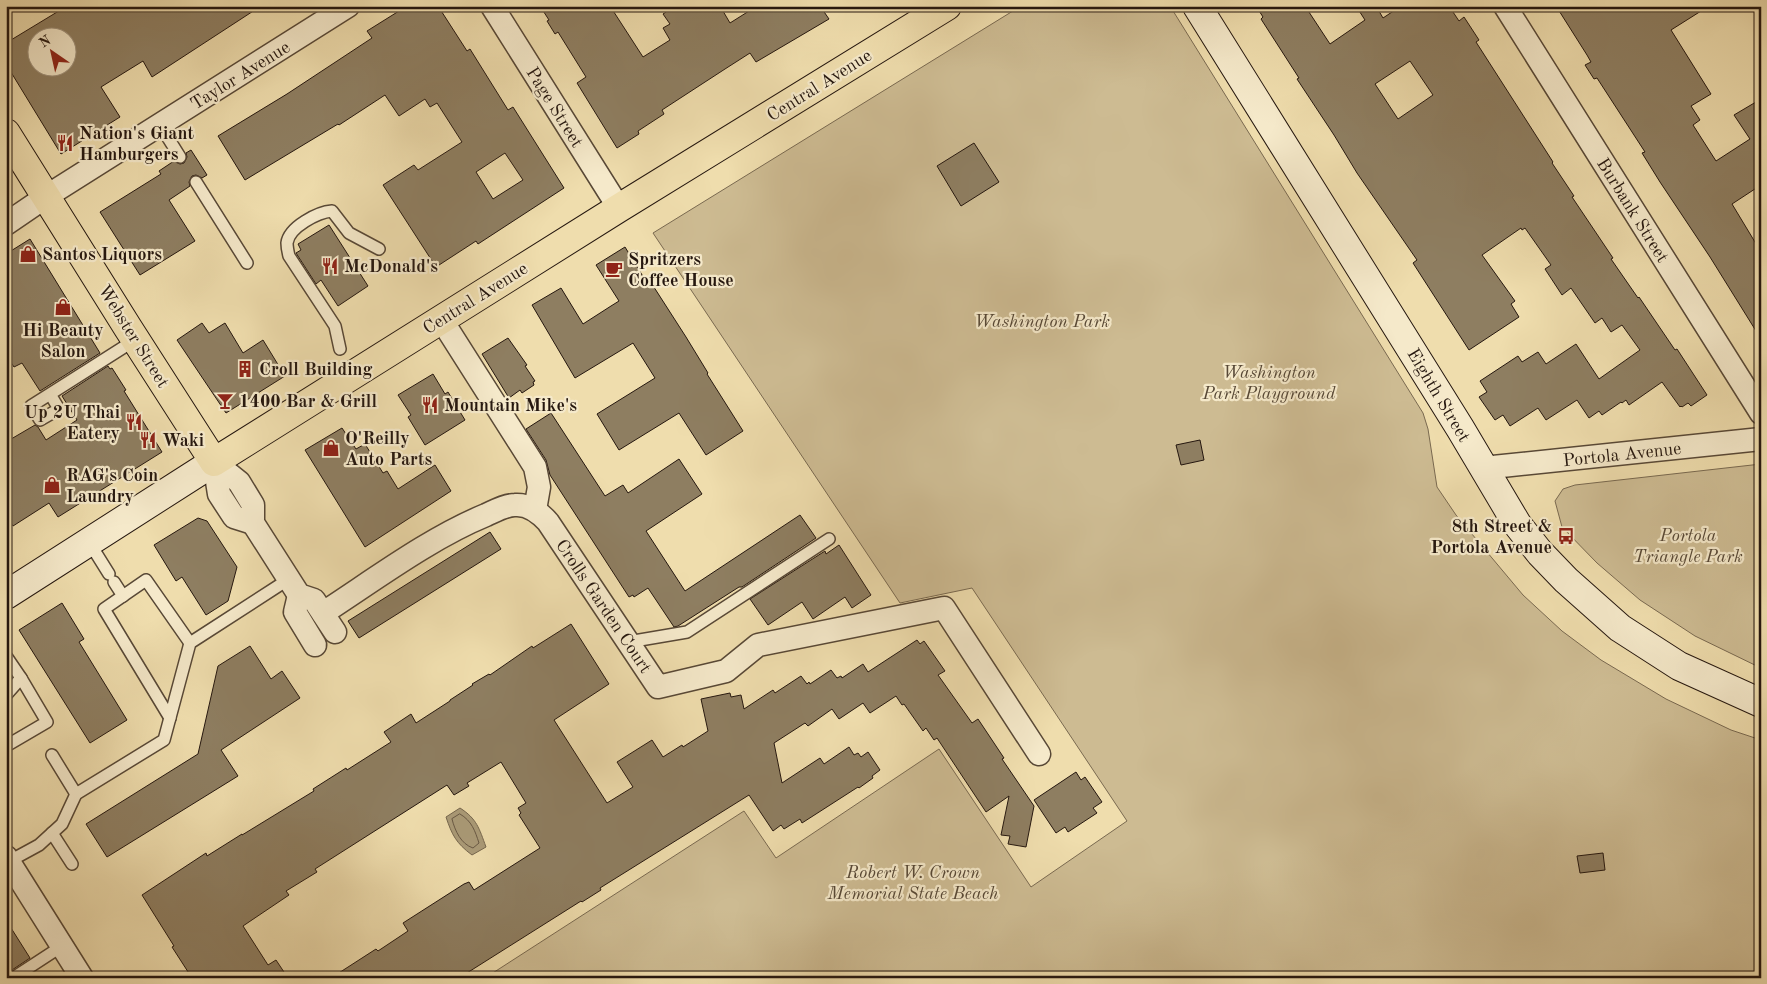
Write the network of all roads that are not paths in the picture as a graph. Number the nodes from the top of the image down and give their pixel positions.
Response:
1 (348, 6) edge
2 (492, 6) edge
3 (947, 6) edge
4 (1197, 6) edge
5 (1505, 6) edge
6 (160, 125) junction
7 (6, 133) edge
8 (180, 157) dead end
9 (196, 182) dead end
10 (47, 196) junction
11 (619, 208) junction
12 (6, 224) edge
13 (379, 248) dead end
14 (247, 263) dead end
15 (441, 319) junction
16 (135, 340) junction
17 (340, 349) dead end
18 (50, 394) dead end
19 (1761, 413) edge
20 (1761, 439) edge
21 (214, 462) junction
22 (1483, 468) junction
23 (535, 510) junction
24 (829, 539) dead end
25 (89, 542) junction
26 (294, 587) junction
27 (6, 596) edge
28 (123, 596) junction
29 (323, 613) junction
30 (335, 632) dead end
31 (628, 642) junction
32 (190, 643) junction
33 (315, 645) dead end
34 (6, 656) edge
35 (21, 678) junction
36 (6, 695) edge
37 (1761, 703) edge
38 (170, 718) junction
39 (6, 746) edge
40 (1039, 754) dead end
41 (52, 755) dead end
42 (76, 794) junction
43 (52, 833) junction
44 (7, 861) edge
45 (72, 864) dead end
46 (62, 946) junction
47 (13, 978) edge
48 (82, 978) edge

1 - 6 street, Taylor Avenue
2 - 11 street, Page Street
3 - 11 main road, Central Avenue
4 - 22 main road, Eighth Street
5 - 19 street, Burbank Street
6 - 8 lane
6 - 10 street, Taylor Avenue
7 - 10 main road, Webster Street
9 - 14 lane
10 - 12 street, Taylor Avenue
10 - 16 main road, Webster Street
11 - 15 main road, Central Avenue
13 - 17 lane
15 - 21 main road, Central Avenue
15 - 23 street
16 - 18 lane
16 - 21 main road, Webster Street
20 - 22 street, Portola Avenue
21 - 25 main road, Central Avenue
21 - 26 street, Webster Street
22 - 37 main road, Eighth Street
23 - 29 street
23 - 31 street, Crolls Garden Court
24 - 31 lane
25 - 27 main road, Central Avenue
25 - 28 lane
26 - 29 street, Webster Street
26 - 32 lane
26 - 33 street
28 - 32 lane
28 - 38 lane
29 - 30 street, Webster Street
31 - 40 street, Crolls Garden Court
32 - 38 lane
34 - 35 lane
35 - 36 lane
35 - 39 lane
38 - 42 lane
41 - 42 lane
42 - 43 lane
43 - 44 lane
43 - 45 lane
44 - 46 street
46 - 47 lane
46 - 48 street

